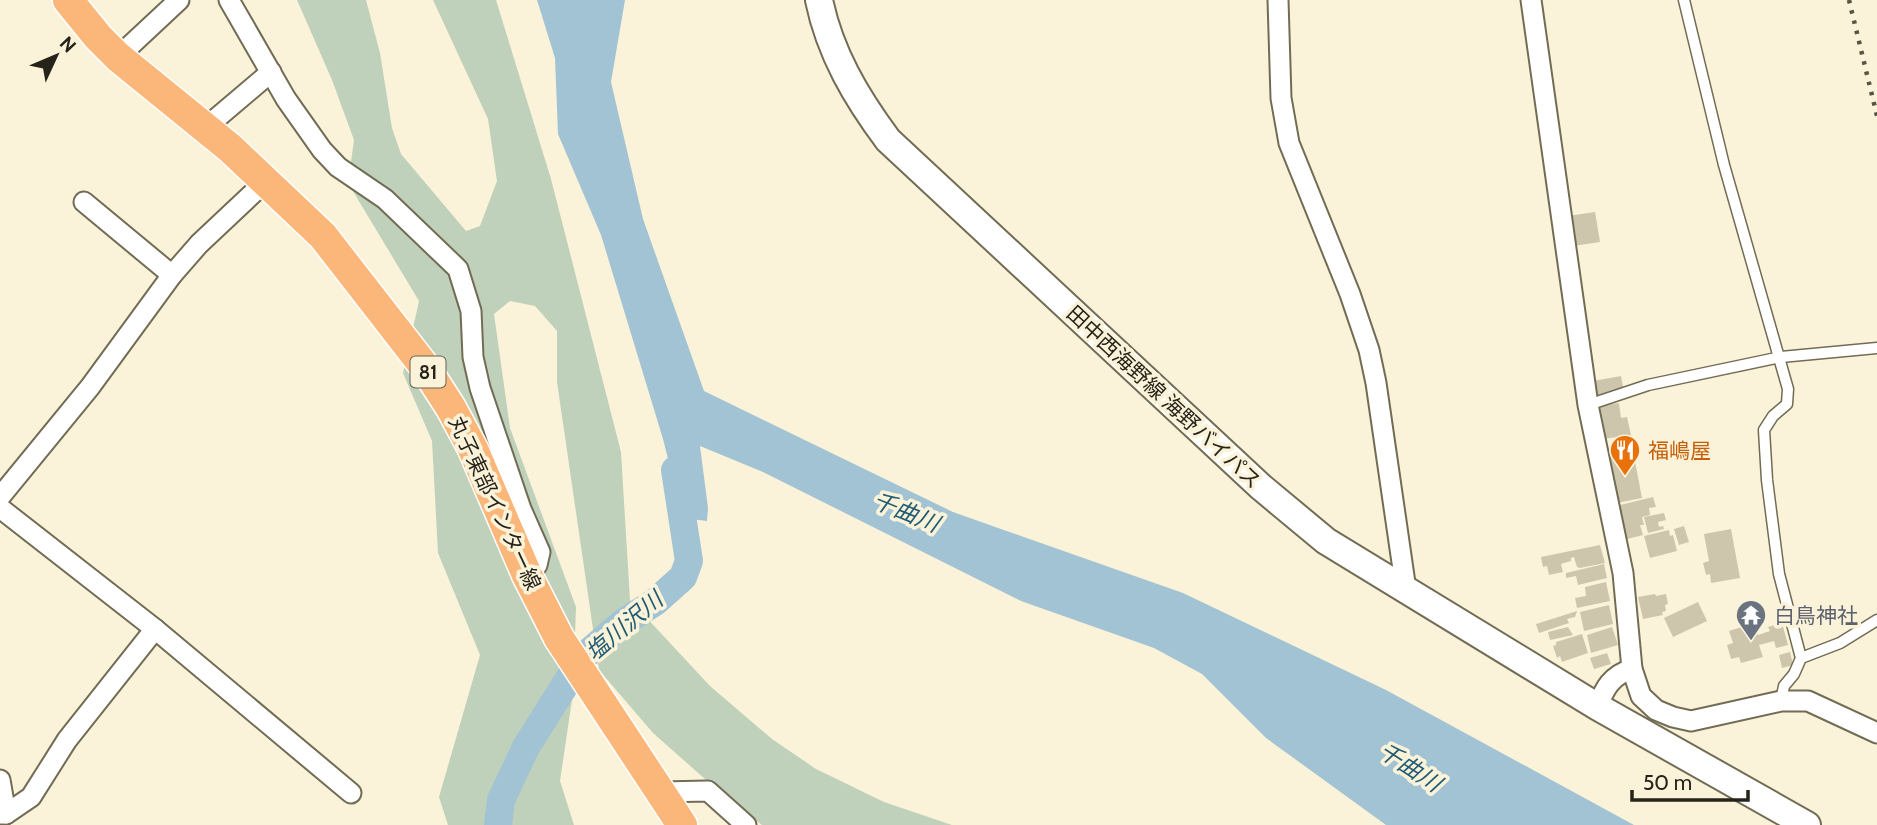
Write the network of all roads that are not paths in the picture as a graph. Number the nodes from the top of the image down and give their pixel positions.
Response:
1 (68, 0) edge
2 (179, 0) edge
3 (229, 0) edge
4 (819, 0) edge
5 (1278, 0) edge
6 (1531, 0) edge
7 (1684, 0) edge
8 (118, 57) junction
9 (271, 72) junction
10 (205, 128) junction
11 (266, 181) junction
12 (84, 202) dead end
13 (172, 275) junction
14 (1877, 348) edge
15 (1781, 358) junction
16 (1588, 405) junction
17 (0, 497) edge
18 (0, 508) edge
19 (527, 575) junction
20 (1406, 590) junction
21 (1877, 620) edge
22 (155, 629) junction
23 (1801, 658) junction
24 (1632, 669) junction
25 (1781, 701) junction
26 (1598, 707) junction
27 (1877, 733) edge
28 (0, 780) edge
29 (661, 792) junction
30 (351, 793) dead end
31 (3, 814) edge
32 (682, 825) edge
33 (746, 825) edge
34 (1807, 825) edge

1 - 8 main road, 丸子東部インター線 / 81
2 - 8 street
3 - 9 street
4 - 20 street, 田中西海野線 海野バイパス
5 - 20 street
6 - 16 street
7 - 15 lane
8 - 10 main road, 丸子東部インター線 / 81
9 - 10 street
9 - 19 street
10 - 11 main road, 丸子東部インター線 / 81
11 - 13 street
11 - 19 main road, 丸子東部インター線 / 81
12 - 13 street
13 - 17 street
14 - 15 lane
15 - 16 lane
15 - 23 lane
16 - 24 street
18 - 22 street
19 - 29 main road, 丸子東部インター線 / 81
20 - 26 street, 田中西海野線 海野バイパス
21 - 23 lane
22 - 30 street
22 - 31 street
23 - 25 lane
24 - 25 street
24 - 26 street
25 - 27 street
26 - 34 street, 田中西海野線 海野バイパス
28 - 31 street
29 - 32 main road, 丸子東部インター線 / 81
29 - 33 street

